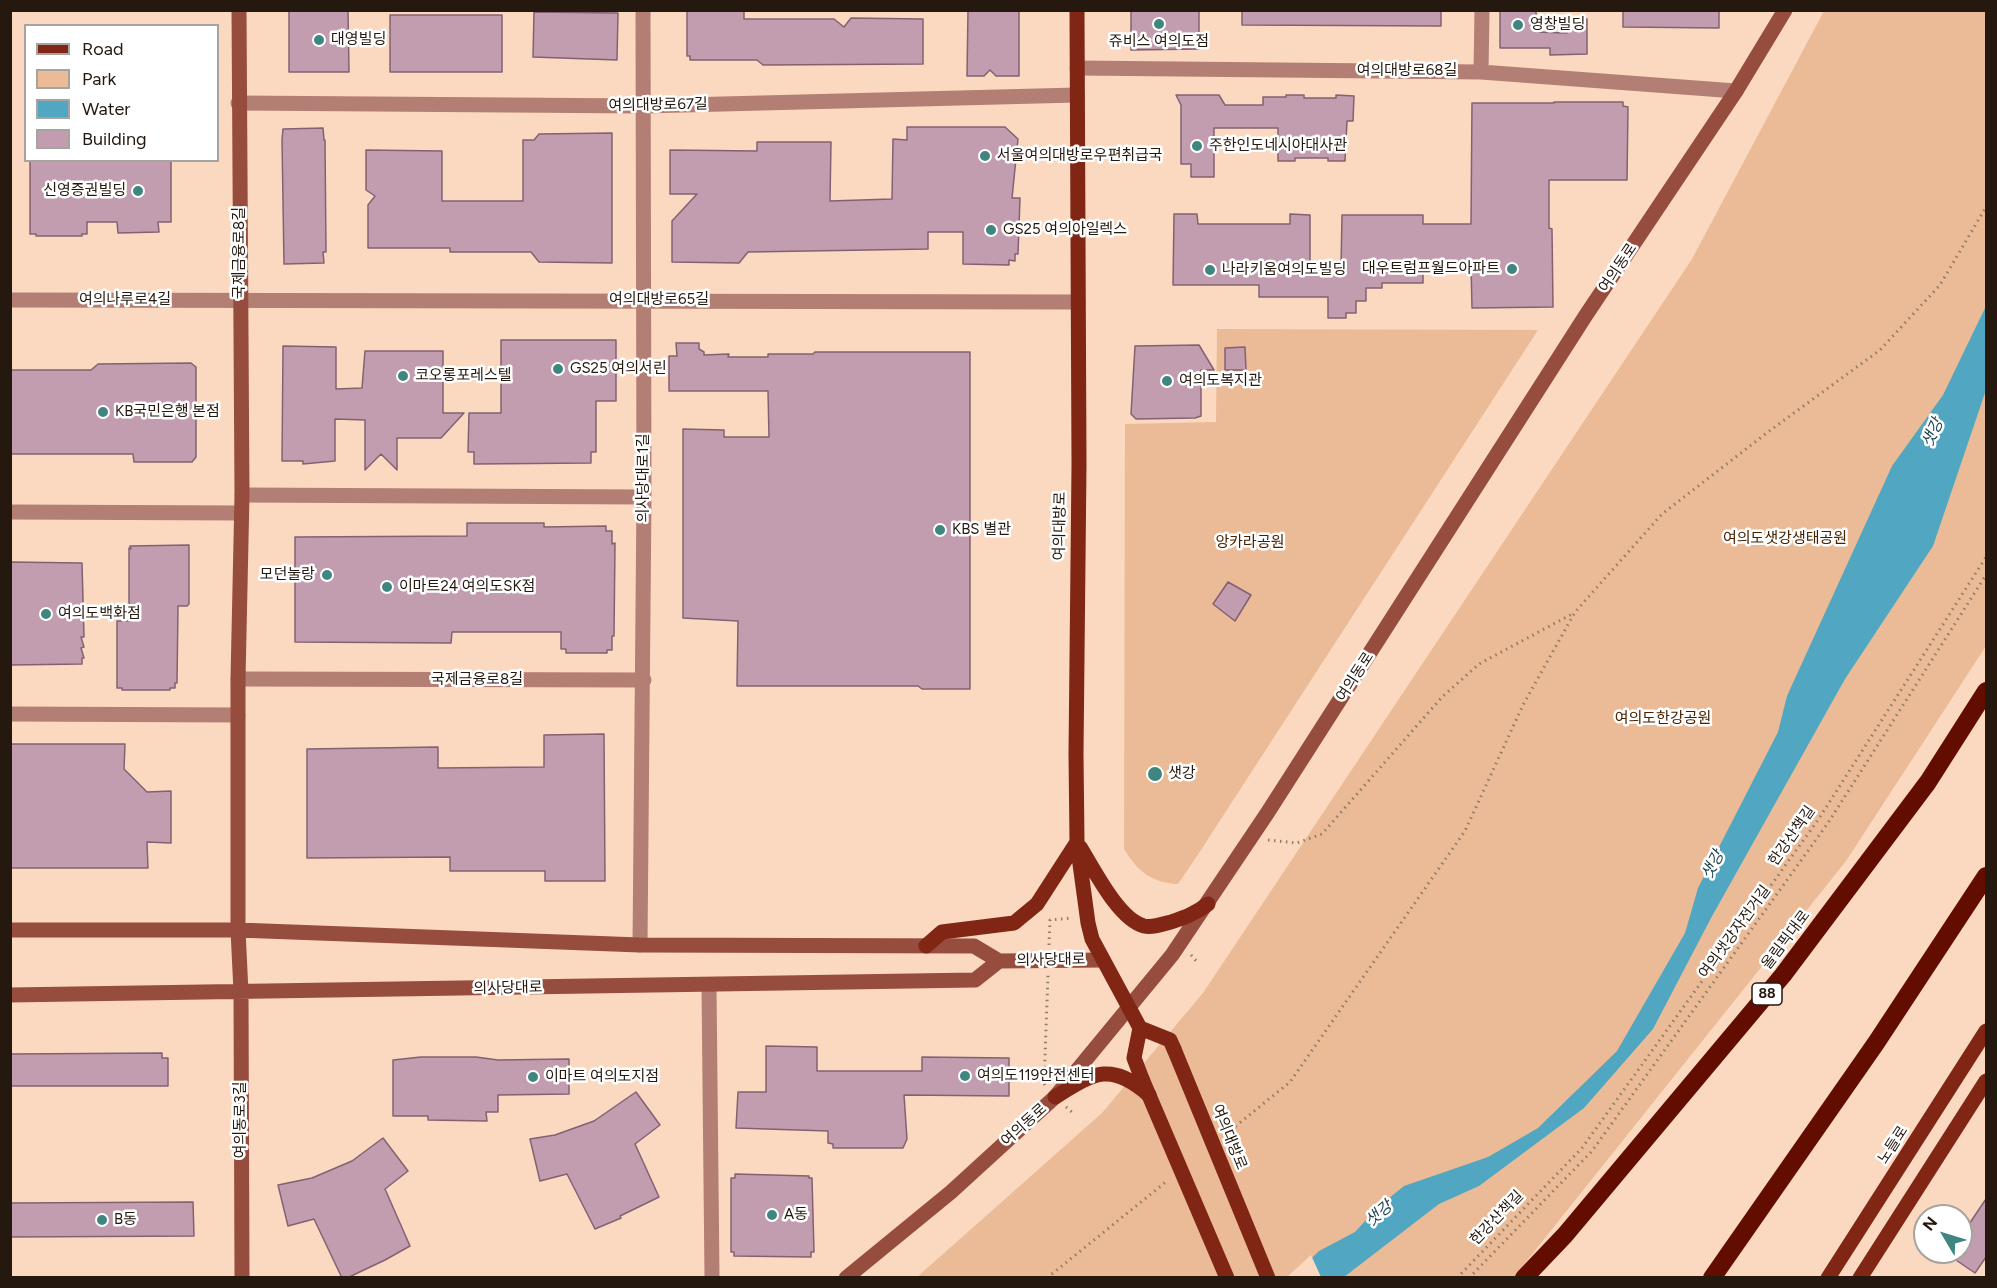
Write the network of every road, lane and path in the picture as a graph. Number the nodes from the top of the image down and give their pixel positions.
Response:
1 (239, 10) edge
2 (643, 10) edge
3 (1077, 10) edge
4 (1482, 10) edge
5 (1785, 10) edge
6 (1077, 68) junction
7 (1481, 72) junction
8 (1736, 91) junction
9 (1077, 95) junction
10 (238, 103) junction
11 (644, 106) junction
12 (1986, 207) edge
13 (10, 300) edge
14 (240, 300) junction
15 (644, 300) junction
16 (1078, 302) junction
17 (242, 495) junction
18 (644, 497) junction
19 (10, 512) edge
20 (240, 513) junction
21 (1986, 557) edge
22 (1986, 575) edge
23 (1575, 612) junction
24 (238, 679) junction
25 (644, 680) junction
26 (1986, 691) edge
27 (10, 714) edge
28 (238, 715) junction
29 (1251, 839) junction
30 (1077, 842) junction
31 (1986, 876) edge
32 (1208, 904) junction
33 (1050, 920) dead end
34 (10, 930) edge
35 (238, 930) junction
36 (640, 945) junction
37 (926, 946) junction
38 (1049, 960) junction
39 (1103, 960) junction
40 (999, 961) junction
41 (240, 962) joint
42 (709, 986) junction
43 (241, 992) junction
44 (10, 995) edge
45 (1127, 1007) junction
46 (1140, 1028) junction
47 (1986, 1031) edge
48 (1138, 1080) junction
49 (1986, 1081) edge
50 (1044, 1083) dead end
51 (1055, 1097) junction
52 (1218, 1140) dead end
53 (1173, 1177) dead end
54 (1863, 1274) edge
55 (242, 1278) edge
56 (712, 1278) edge
57 (846, 1278) edge
58 (1047, 1278) edge
59 (1227, 1278) edge
60 (1268, 1278) edge
61 (1457, 1278) edge
62 (1469, 1278) edge
63 (1524, 1278) edge
64 (1712, 1278) edge
65 (1826, 1278) edge

1 - 10 main road, 국제금융로8길
2 - 11 street, 의사당대로1길
3 - 6 main road, 여의대방로
4 - 7 street
5 - 8 main road, 여의동로
6 - 7 street, 여의대방로68길
6 - 9 main road, 여의대방로
7 - 8 street, 여의대방로68길
8 - 29 main road, 여의동로
9 - 11 street, 여의대방로67길
9 - 16 main road, 여의대방로
10 - 11 street, 여의대방로67길
10 - 14 main road, 국제금융로8길
11 - 15 street, 의사당대로1길
12 - 23 path
13 - 14 street, 여의나루로4길
14 - 15 street, 여의대방로65길
14 - 17 main road, 국제금융로8길
15 - 16 street, 여의대방로65길
15 - 18 street, 의사당대로1길
16 - 30 main road, 여의대방로
17 - 18 street
17 - 20 main road, 국제금융로8길
18 - 25 street, 의사당대로1길
19 - 20 street
20 - 24 main road, 국제금융로8길
21 - 61 path, 한강산책길
22 - 62 path, 여의샛강자전거길
23 - 29 path
23 - 52 path
24 - 25 street, 국제금융로8길
24 - 28 main road, 국제금융로8길
25 - 36 street, 의사당대로1길
26 - 63 highway, 올림픽대로 / 88
27 - 28 street
28 - 35 main road, 국제금융로8길
29 - 32 main road, 여의동로
30 - 32 main road
30 - 37 main road
30 - 39 main road, 여의대방로
31 - 64 highway
32 - 45 main road, 여의동로
33 - 38 path
34 - 35 main road, 의사당대로
35 - 36 main road, 의사당대로
35 - 41 main road, 국제금융로8길
36 - 37 main road, 의사당대로
37 - 40 main road, 의사당대로
38 - 39 main road, 의사당대로
38 - 40 main road, 의사당대로
38 - 50 path
39 - 45 main road, 여의대방로
40 - 42 main road, 의사당대로
41 - 43 main road, 여의동로3길
42 - 43 main road, 의사당대로
42 - 56 street
43 - 44 main road, 의사당대로
43 - 55 main road, 여의동로3길
45 - 46 main road, 여의대방로
45 - 51 main road, 여의동로
46 - 48 main road
46 - 60 main road, 여의대방로, bridge
47 - 65 main road, 노들로
48 - 51 main road
48 - 59 main road, bridge
49 - 54 main road
51 - 57 main road, 여의동로
53 - 58 path

